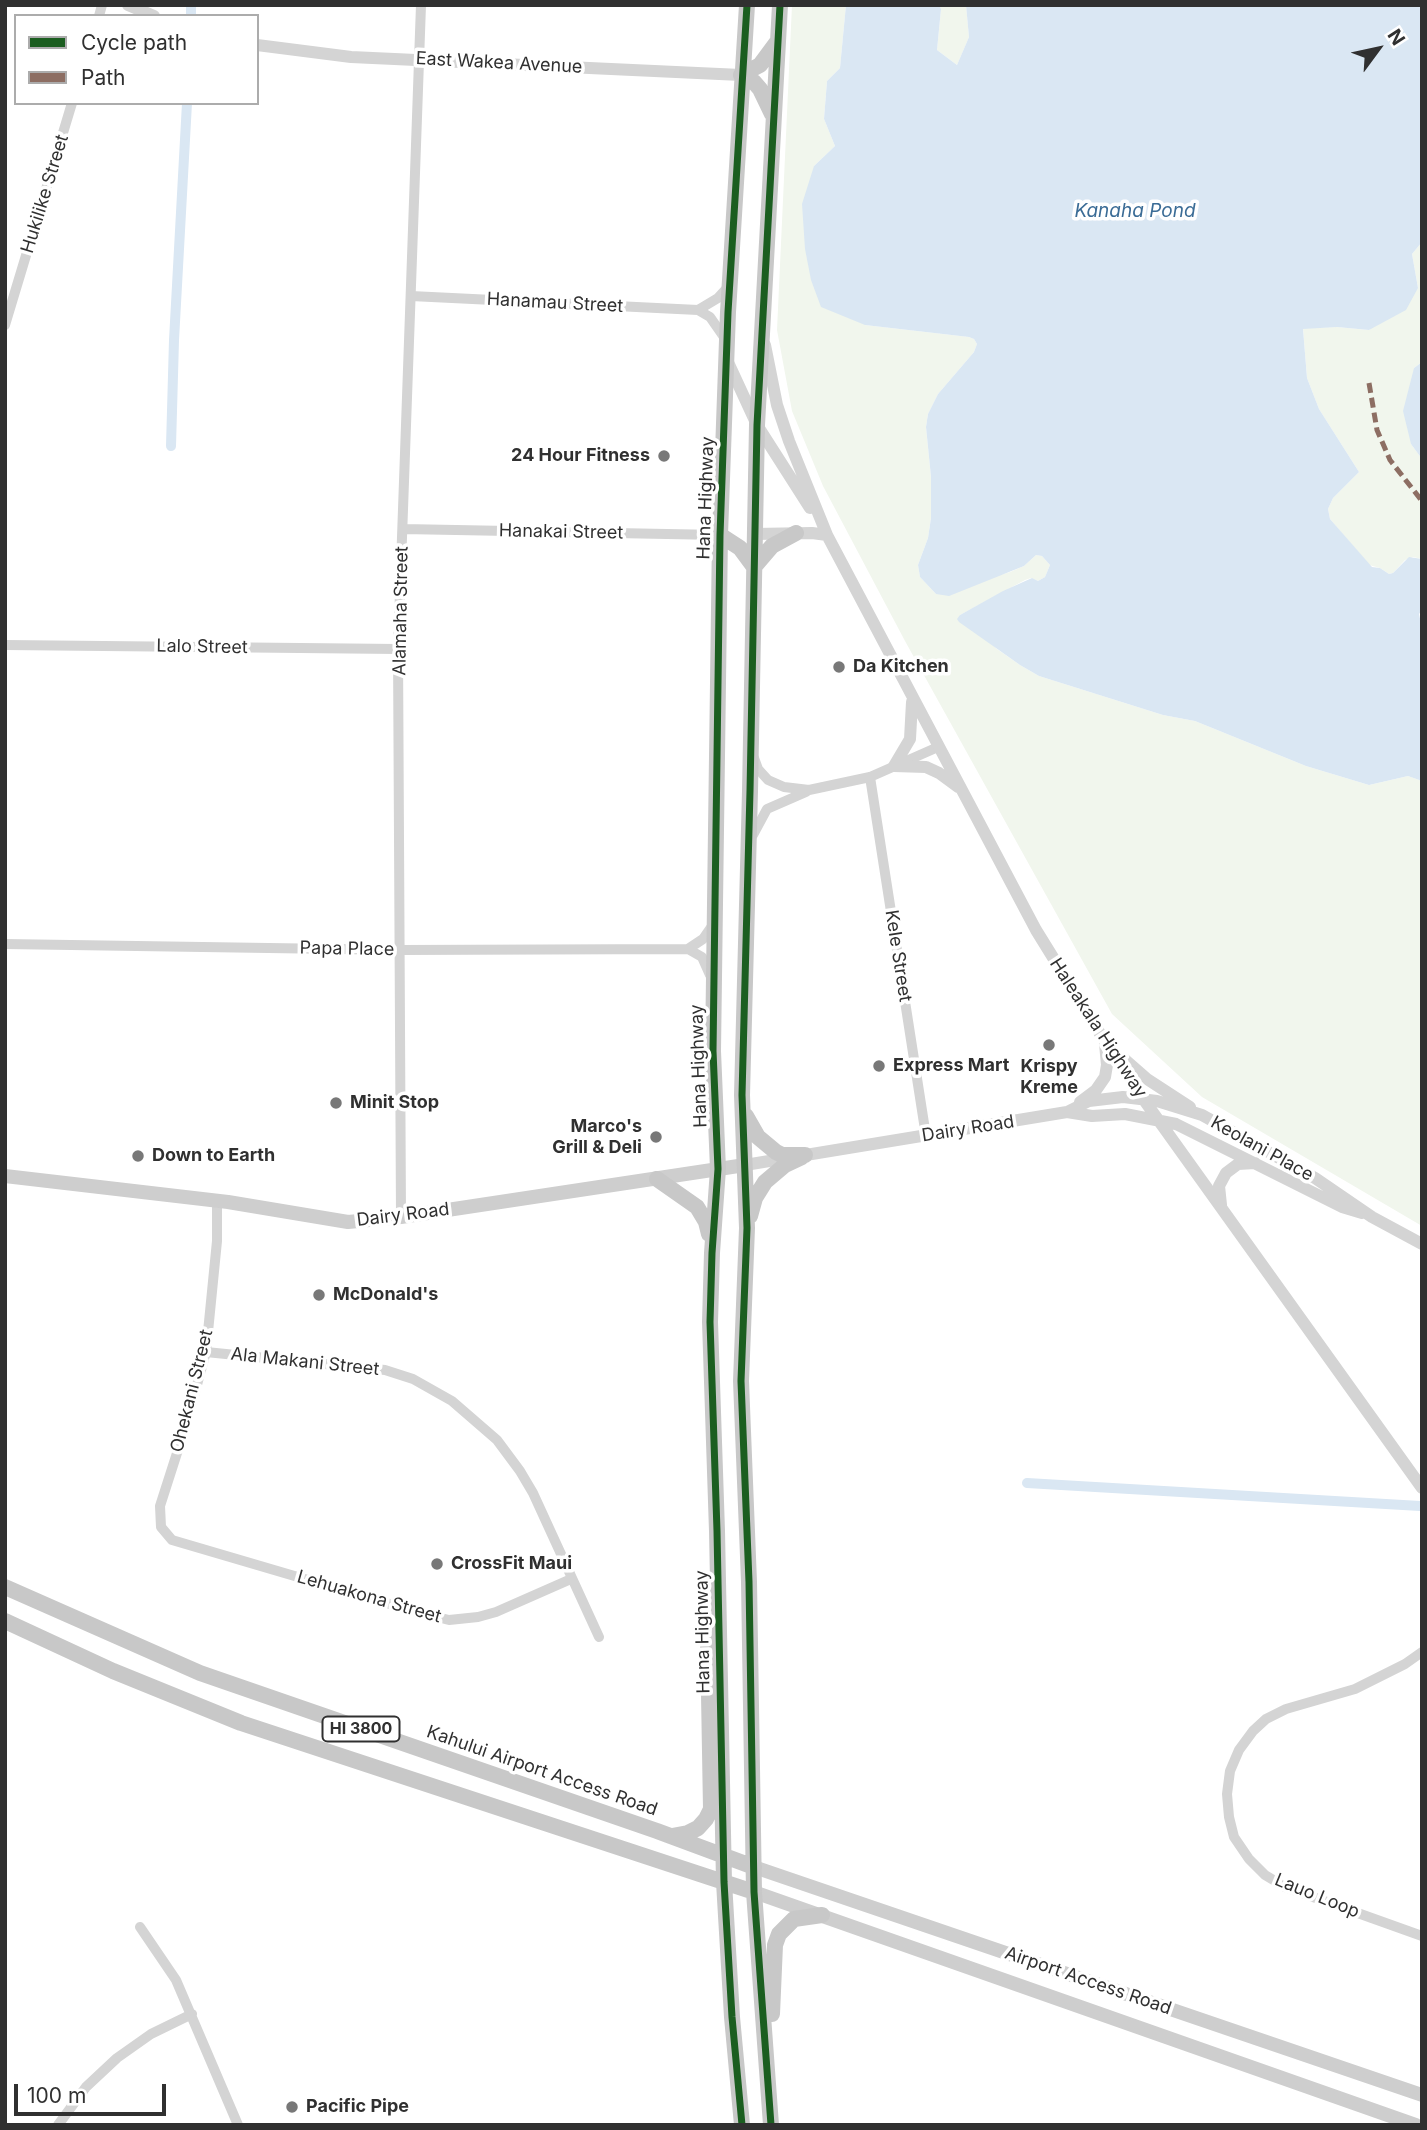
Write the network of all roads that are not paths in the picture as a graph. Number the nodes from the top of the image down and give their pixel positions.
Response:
1 (128, 5) edge
2 (421, 5) edge
3 (747, 5) edge
4 (780, 5) edge
5 (149, 14) edge
6 (778, 40) junction
7 (259, 45) edge
8 (418, 59) junction
9 (741, 75) junction
10 (71, 105) edge
11 (773, 124) junction
12 (730, 285) junction
13 (411, 296) junction
14 (698, 310) junction
15 (5, 325) edge
16 (761, 328) junction
17 (727, 342) junction
18 (727, 360) junction
19 (757, 425) junction
20 (403, 529) junction
21 (796, 533) junction
22 (720, 534) junction
23 (754, 534) junction
24 (827, 535) junction
25 (754, 567) junction
26 (5, 645) edge
27 (398, 649) junction
28 (912, 699) junction
29 (751, 746) junction
30 (938, 747) junction
31 (894, 766) junction
32 (870, 777) junction
33 (961, 789) junction
34 (809, 790) junction
35 (749, 852) junction
36 (714, 915) junction
37 (5, 944) edge
38 (688, 949) junction
39 (400, 950) junction
40 (713, 982) junction
41 (1104, 1040) junction
42 (742, 1095) junction
43 (1144, 1100) junction
44 (1067, 1112) junction
45 (1202, 1115) junction
46 (1159, 1119) junction
47 (1172, 1128) junction
48 (926, 1136) junction
49 (805, 1155) junction
50 (1259, 1164) junction
51 (1289, 1164) junction
52 (745, 1165) junction
53 (718, 1170) junction
54 (5, 1176) edge
55 (657, 1179) junction
56 (217, 1202) junction
57 (1223, 1208) junction
58 (401, 1217) junction
59 (1373, 1217) junction
60 (747, 1228) junction
61 (1422, 1244) edge
62 (712, 1253) junction
63 (206, 1352) junction
64 (1422, 1488) edge
65 (717, 1531) junction
66 (167, 1534) joint
67 (570, 1579) junction
68 (5, 1587) edge
69 (5, 1621) edge
70 (599, 1637) dead end
71 (1422, 1652) edge
72 (657, 1831) junction
73 (723, 1856) junction
74 (754, 1867) junction
75 (724, 1882) junction
76 (754, 1892) junction
77 (822, 1915) junction
78 (140, 1927) dead end
79 (1422, 1936) edge
80 (191, 2014) junction
81 (1422, 2095) edge
82 (58, 2125) edge
83 (238, 2125) edge
84 (742, 2125) edge
85 (771, 2125) edge
86 (780, 2125) edge
87 (1416, 2125) edge

1 - 5 street
2 - 8 street, Alamaha Street
3 - 9 main road, Hana Highway
4 - 6 main road
6 - 9 main road
6 - 11 main road
7 - 8 street, East Wakea Avenue
8 - 9 street, East Wakea Avenue
8 - 13 street, Alamaha Street
9 - 11 main road
9 - 12 main road, Hana Highway
10 - 15 street, Hukilike Street
11 - 16 main road
12 - 14 street
12 - 17 main road, Hana Highway
13 - 14 street, Hanamau Street
13 - 20 street, Alamaha Street
14 - 17 street
16 - 19 main road
16 - 24 street, Haleakala Highway
17 - 18 main road, Hana Highway
18 - 19 street, Haleakala Highway
18 - 22 main road, Hana Highway
19 - 23 main road
19 - 24 street, Haleakala Highway
20 - 22 street, Hanakai Street
20 - 27 street, Alamaha Street
21 - 23 street
21 - 24 street
21 - 25 main road
22 - 23 main road
22 - 25 main road
22 - 36 main road, Hana Highway
23 - 25 main road
24 - 28 street, Haleakala Highway
25 - 29 main road
26 - 27 street, Lalo Street
27 - 39 street, Alamaha Street
28 - 30 street, Haleakala Highway
28 - 31 street
29 - 34 street
29 - 35 main road
30 - 31 street
30 - 33 street, Haleakala Highway
31 - 32 street
31 - 33 street
32 - 34 street
32 - 48 street, Kele Street
33 - 41 street, Haleakala Highway
34 - 35 street
35 - 42 main road
36 - 38 street
36 - 40 main road, Hana Highway
37 - 39 street, Papa Place
38 - 39 street, Papa Place
38 - 40 street
39 - 58 street, Alamaha Street
40 - 53 main road, Hana Highway
41 - 43 street, Haleakala Highway
41 - 44 street
41 - 45 street
42 - 49 main road
42 - 52 main road
43 - 44 street, Dairy Road
43 - 45 street, Keolani Place
43 - 46 street, Haleakala Highway
44 - 46 street, Dairy Road
44 - 48 street, Dairy Road
45 - 51 street, Keolani Place
46 - 47 street, Haleakala Highway
47 - 50 street, Keolani Place
47 - 51 street
47 - 57 street, Haleakala Highway
48 - 49 street, Dairy Road
49 - 52 street, Dairy Road
49 - 60 main road
50 - 57 street
50 - 59 street, Keolani Place
51 - 59 street, Keolani Place
52 - 53 main road, Dairy Road
52 - 60 main road
53 - 55 main road, Dairy Road
53 - 62 main road, Hana Highway
54 - 56 main road, Dairy Road
55 - 58 main road, Dairy Road
55 - 62 main road
56 - 58 main road, Dairy Road
56 - 63 street, Ohekani Street
57 - 64 street, Haleakala Highway
59 - 61 street, Keolani Place
60 - 74 main road
62 - 65 main road, Hana Highway
63 - 66 street, Ohekani Street
63 - 67 street, Ala Makani Street
65 - 72 main road
65 - 73 main road, Hana Highway
66 - 67 street, Lehuakona Street
67 - 70 street, Ala Makani Street
68 - 72 main road, Kahului Airport Access Road / HI 3800
69 - 75 main road, HI 3800
71 - 79 street, Lauo Loop
72 - 73 main road, Kahului Airport Access Road / HI 3800
73 - 74 main road, Kahului Airport Access Road / HI 3800
73 - 75 main road, Hana Highway
74 - 76 main road
74 - 81 main road, Airport Access Road / HI 3800
75 - 76 main road, HI 3800
75 - 84 main road, Hana Highway
76 - 77 main road, Airport Access Road / HI 3800
76 - 85 main road
77 - 86 main road
77 - 87 main road, Airport Access Road / HI 3800
78 - 80 street
80 - 82 street
80 - 83 street

